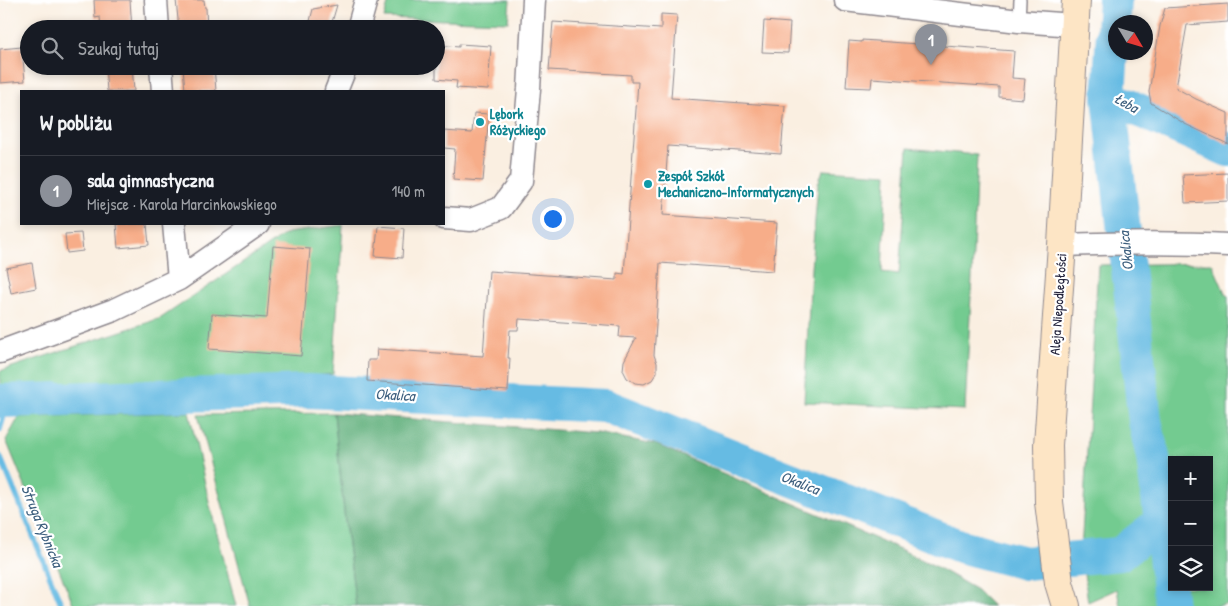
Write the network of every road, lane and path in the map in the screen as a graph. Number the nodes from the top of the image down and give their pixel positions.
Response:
1 (156, 0) edge
2 (366, 0) edge
3 (534, 0) edge
4 (845, 0) edge
5 (1019, 10) edge
6 (1075, 13) edge
7 (157, 20) edge
8 (360, 20) edge
9 (162, 75) edge
10 (342, 75) edge
11 (163, 90) edge
12 (336, 90) edge
13 (445, 218) edge
14 (174, 225) edge
15 (257, 225) edge
16 (1228, 244) edge
17 (1062, 245) junction
18 (178, 279) junction
19 (0, 352) edge
20 (1066, 606) edge

1 - 7 street
2 - 8 street
3 - 13 street
4 - 5 street
5 - 6 street
6 - 17 main road, Aleja Niepodległości
9 - 11 street
10 - 12 street
14 - 18 street
15 - 18 street
16 - 17 street
17 - 20 main road, Aleja Niepodległości
18 - 19 street

